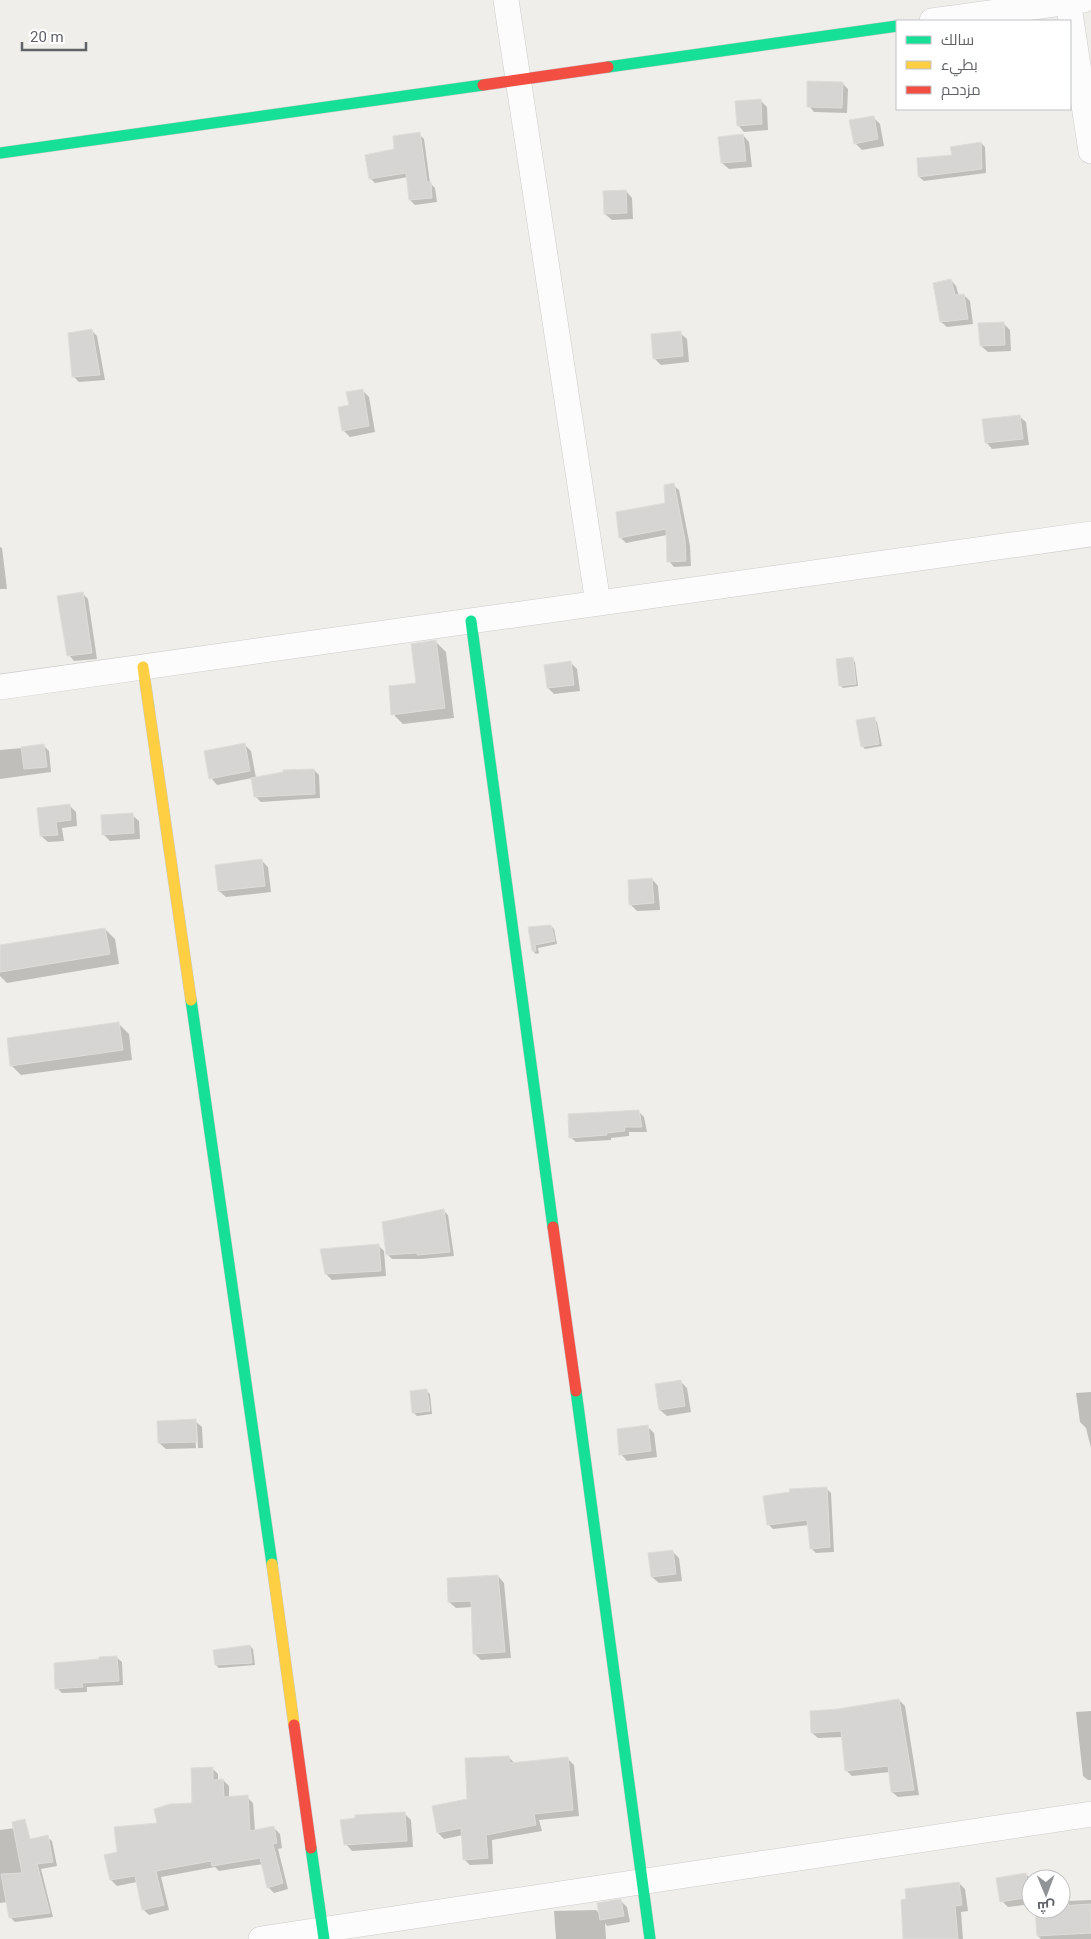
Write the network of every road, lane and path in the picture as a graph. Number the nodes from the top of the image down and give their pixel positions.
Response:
1 (506, 0) edge
2 (1073, 1) edge
3 (939, 20) edge
4 (896, 26) edge
5 (518, 80) junction
6 (1091, 151) edge
7 (0, 153) edge
8 (1091, 534) edge
9 (598, 603) junction
10 (471, 621) junction
11 (143, 667) junction
12 (0, 687) edge
13 (1091, 1814) edge
14 (642, 1882) junction
15 (323, 1934) edge
16 (261, 1939) edge
17 (650, 1939) edge

1 - 5 street
2 - 3 street
2 - 6 street
4 - 5 street
5 - 7 street
5 - 9 street
8 - 9 street
9 - 10 street
10 - 11 street
10 - 14 street
11 - 12 street
11 - 15 street
13 - 14 street
14 - 15 street
14 - 17 street
15 - 16 street

